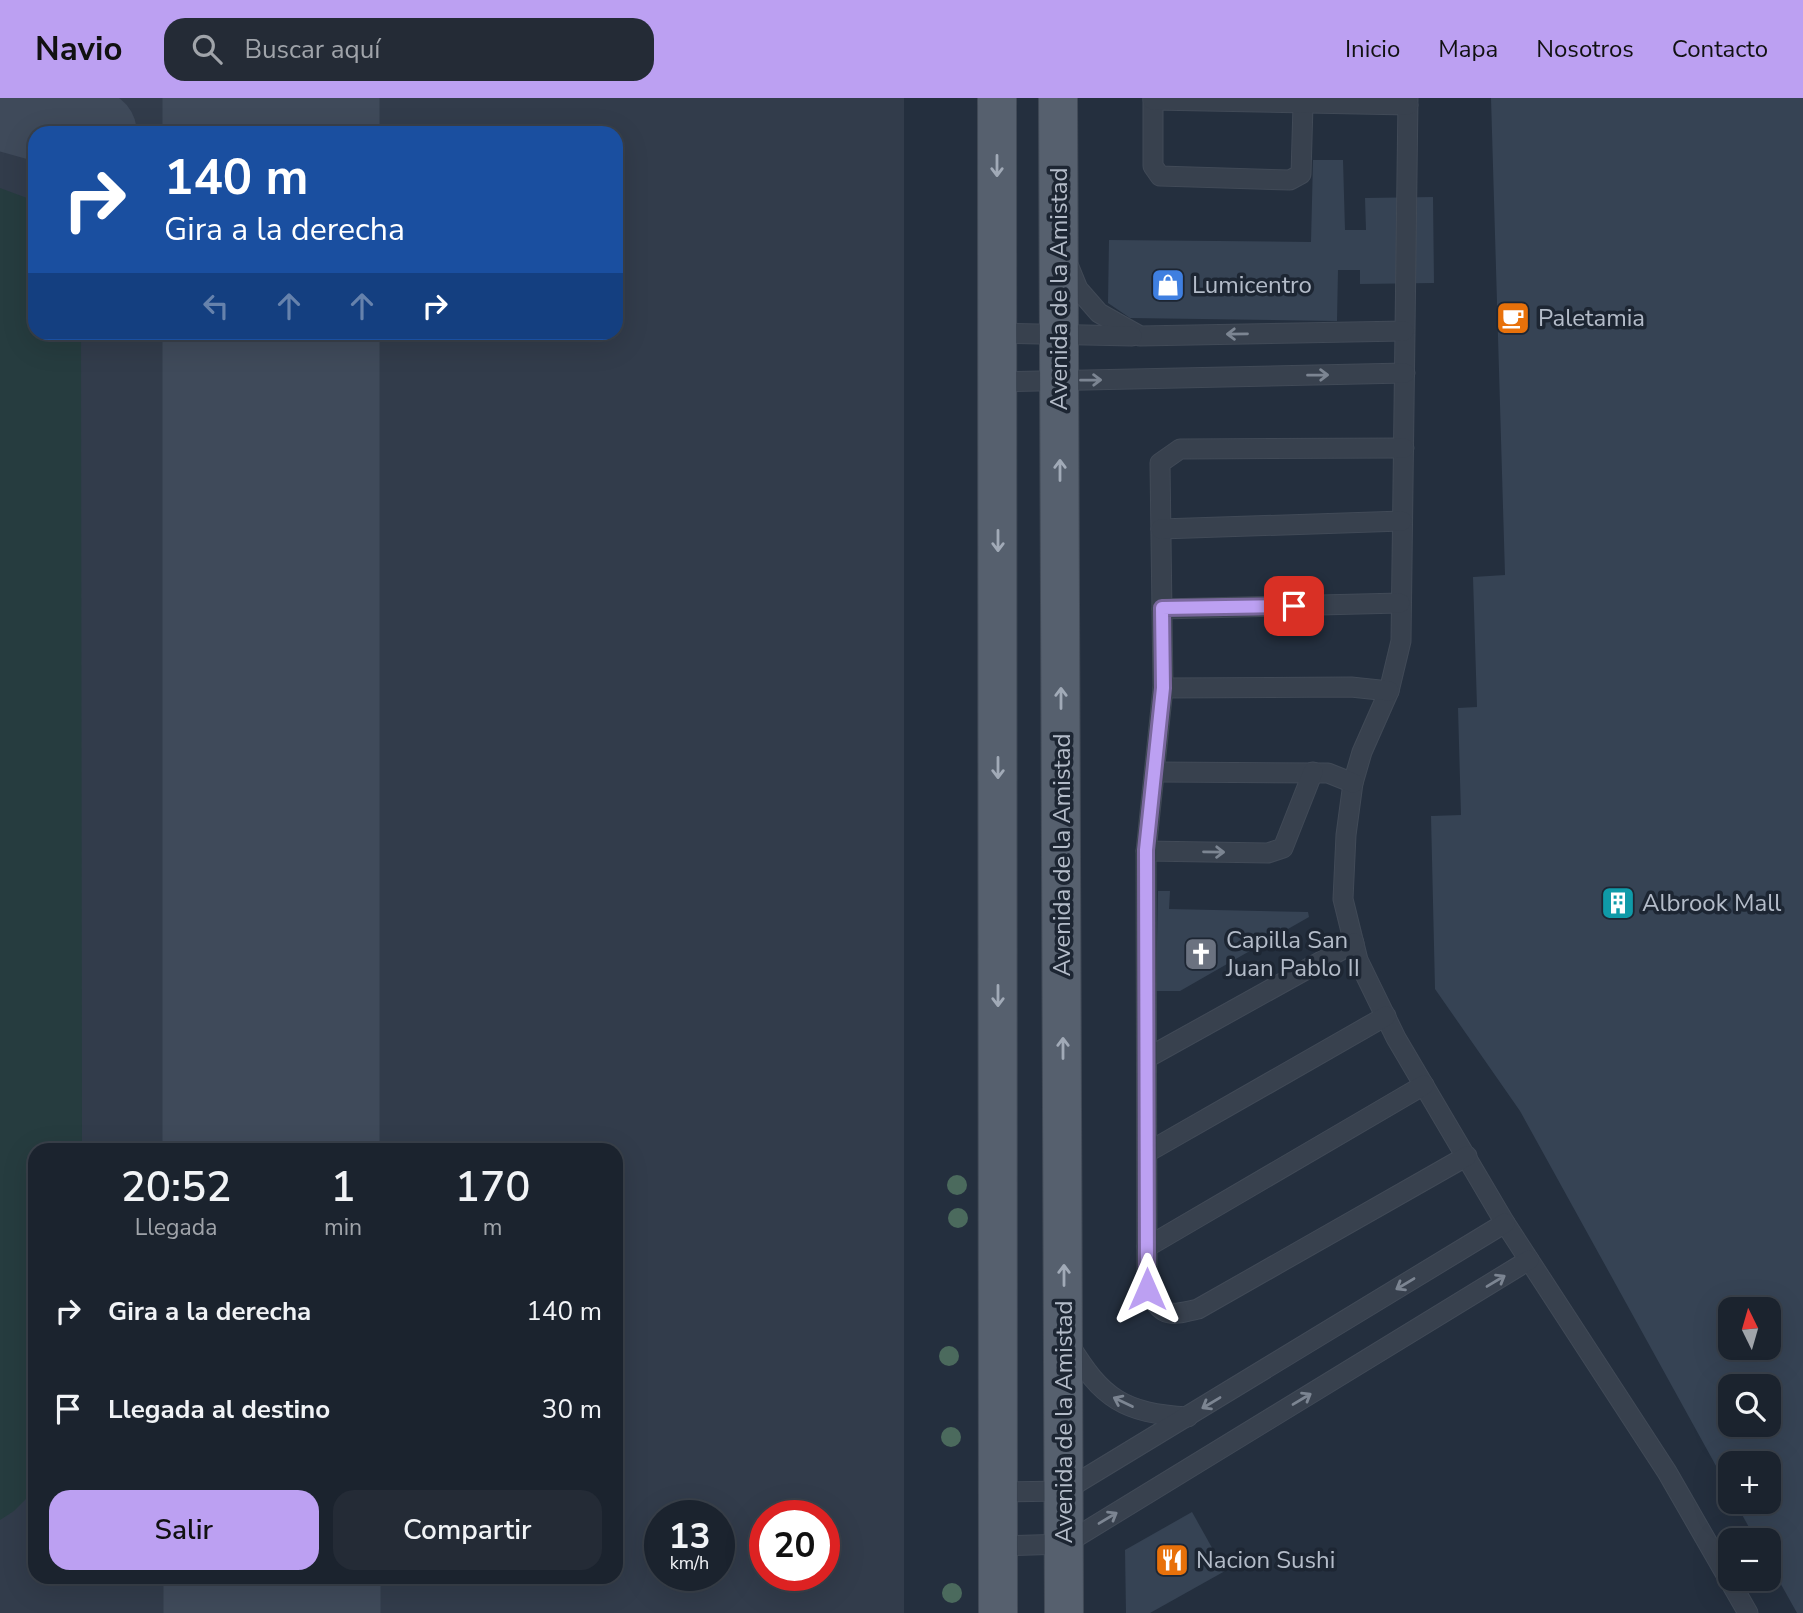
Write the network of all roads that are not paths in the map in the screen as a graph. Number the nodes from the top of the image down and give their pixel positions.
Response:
1 (997, 98) edge
2 (1058, 98) edge
3 (1153, 99) edge
4 (1408, 102) edge
5 (1303, 105) junction
6 (1058, 233) junction
7 (1404, 331) junction
8 (1059, 332) junction
9 (997, 333) junction
10 (1140, 336) junction
11 (1405, 373) junction
12 (1059, 381) junction
13 (998, 382) junction
14 (1404, 448) junction
15 (1402, 521) junction
16 (1161, 528) junction
17 (1400, 603) junction
18 (1162, 608) junction
19 (1163, 688) junction
20 (1390, 691) junction
21 (1156, 772) junction
22 (1313, 772) junction
23 (1353, 783) junction
24 (1146, 850) junction
25 (1354, 943) junction
26 (1385, 1016) junction
27 (1147, 1058) junction
28 (1424, 1085) junction
29 (1147, 1152) junction
30 (1467, 1156) junction
31 (1506, 1223) junction
32 (1147, 1247) junction
33 (1530, 1261) junction
34 (1064, 1336) junction
35 (1188, 1417) junction
36 (1064, 1491) junction
37 (998, 1492) junction
38 (1065, 1544) junction
39 (998, 1546) junction
40 (998, 1613) edge
41 (1064, 1613) edge
42 (1748, 1613) edge

1 -> 9 main road
2 - 6 main road, Avenida de la Amistad
3 - 5 lane
3 - 5 lane
4 - 5 lane
4 - 7 lane
6 - 8 main road, Avenida de la Amistad
6 - 10 lane
7 -> 10 lane
7 - 11 lane
8 - 9 lane
8 - 10 lane
8 - 12 main road, Avenida de la Amistad
9 - 13 main road
12 -> 11 lane
11 - 14 lane
12 - 13 lane
34 -> 12 main road, Avenida de la Amistad
13 -> 37 main road
14 - 15 lane
14 - 16 lane
15 - 16 lane
15 - 17 lane
16 - 18 lane
17 - 18 lane
17 - 20 lane
18 - 19 lane
19 - 20 lane
19 - 21 lane
20 - 23 lane
21 - 22 lane
21 - 24 lane
22 - 23 lane
24 -> 22 lane
23 - 25 lane
24 - 27 lane
25 - 26 lane
25 - 27 lane
26 - 28 lane
26 - 29 lane
27 - 29 lane
28 - 30 lane
28 - 32 lane
29 - 32 lane
30 - 31 lane
30 - 32 lane
31 - 33 lane
31 -> 35 lane
38 -> 33 lane
33 - 42 lane
35 -> 34 lane
34 - 36 main road, Avenida de la Amistad
35 - 36 lane
36 - 37 lane
36 - 38 main road, Avenida de la Amistad
37 - 39 main road
38 - 39 lane
38 - 41 main road, Avenida de la Amistad
39 - 40 main road

